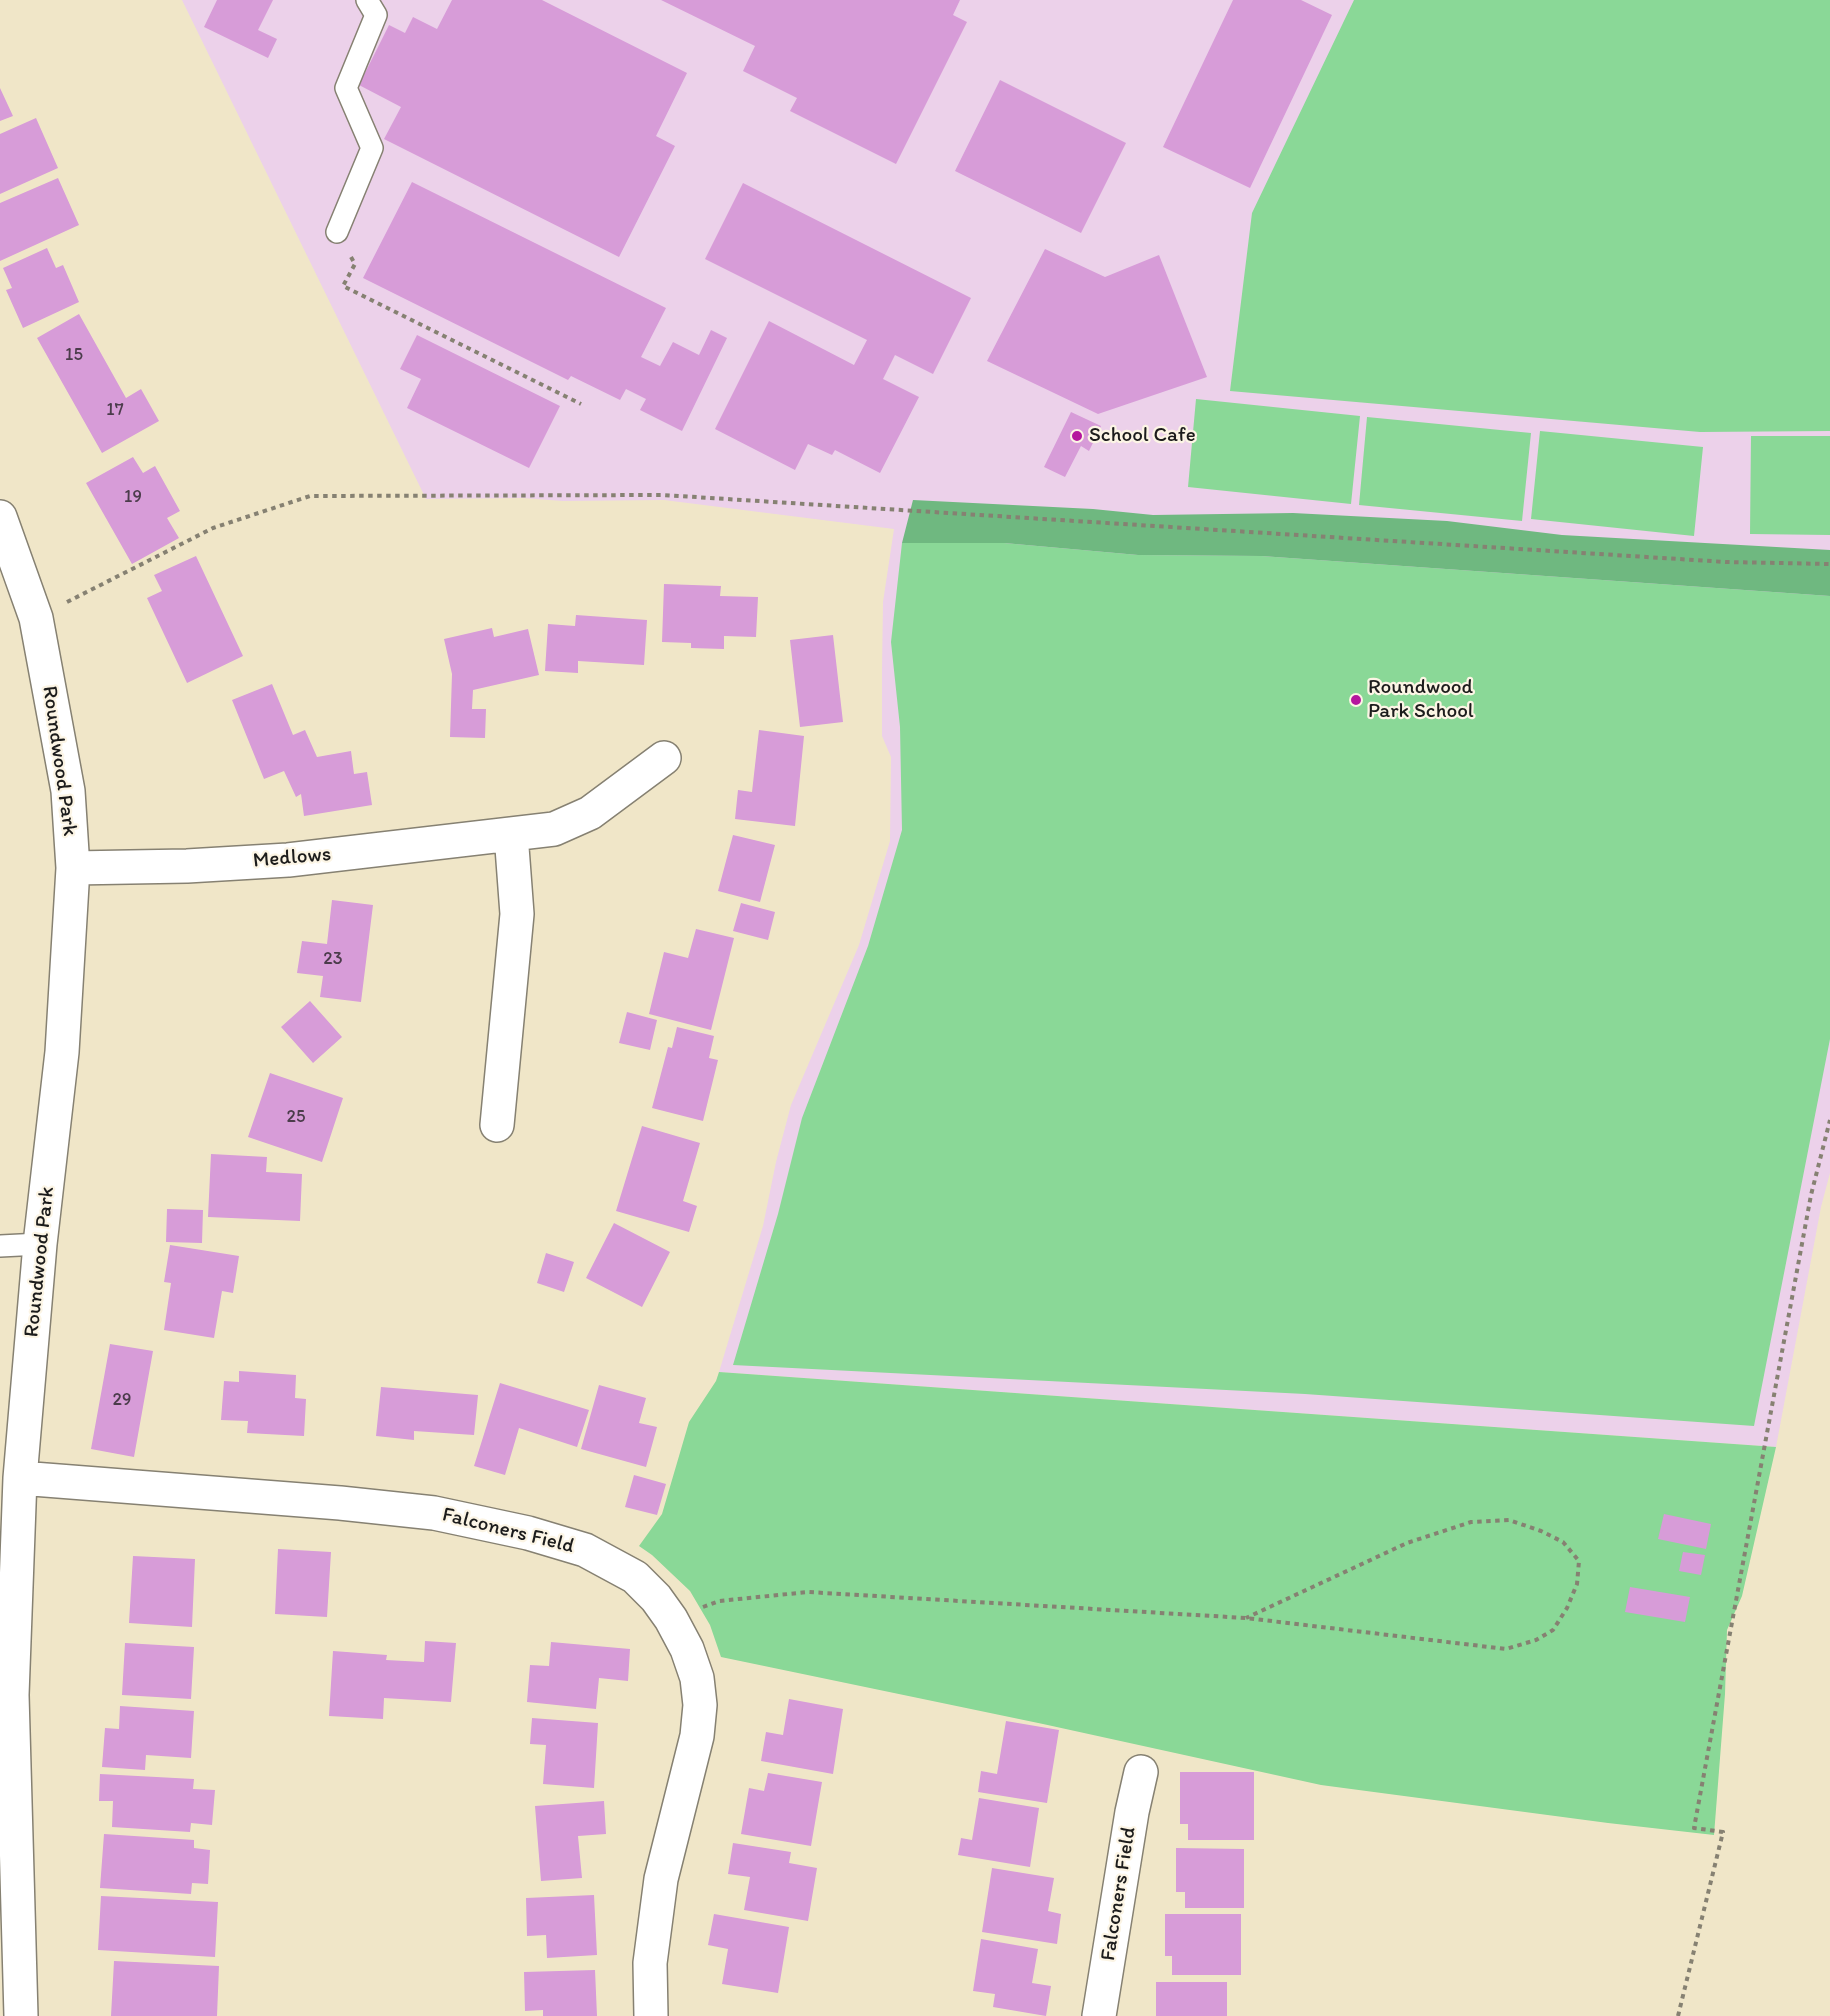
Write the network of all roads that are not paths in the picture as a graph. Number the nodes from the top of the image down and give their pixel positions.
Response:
1 (367, 0) edge
2 (337, 232) road end
3 (0, 518) edge
4 (664, 758) dead end
5 (511, 834) junction
6 (72, 868) junction
7 (497, 1125) dead end
8 (40, 1244) junction
9 (0, 1246) edge
10 (21, 1478) junction
11 (1141, 1772) dead end
12 (21, 2016) edge
13 (651, 2016) edge
14 (1099, 2016) edge

1 - 2 lane
3 - 6 street, Roundwood Park
4 - 5 street, Medlows
5 - 6 street, Medlows
5 - 7 street
6 - 8 street, Roundwood Park
8 - 9 lane
8 - 10 street, Roundwood Park
10 - 12 street, Roundwood Park
10 - 13 street, Falconers Field
11 - 14 street, Falconers Field

